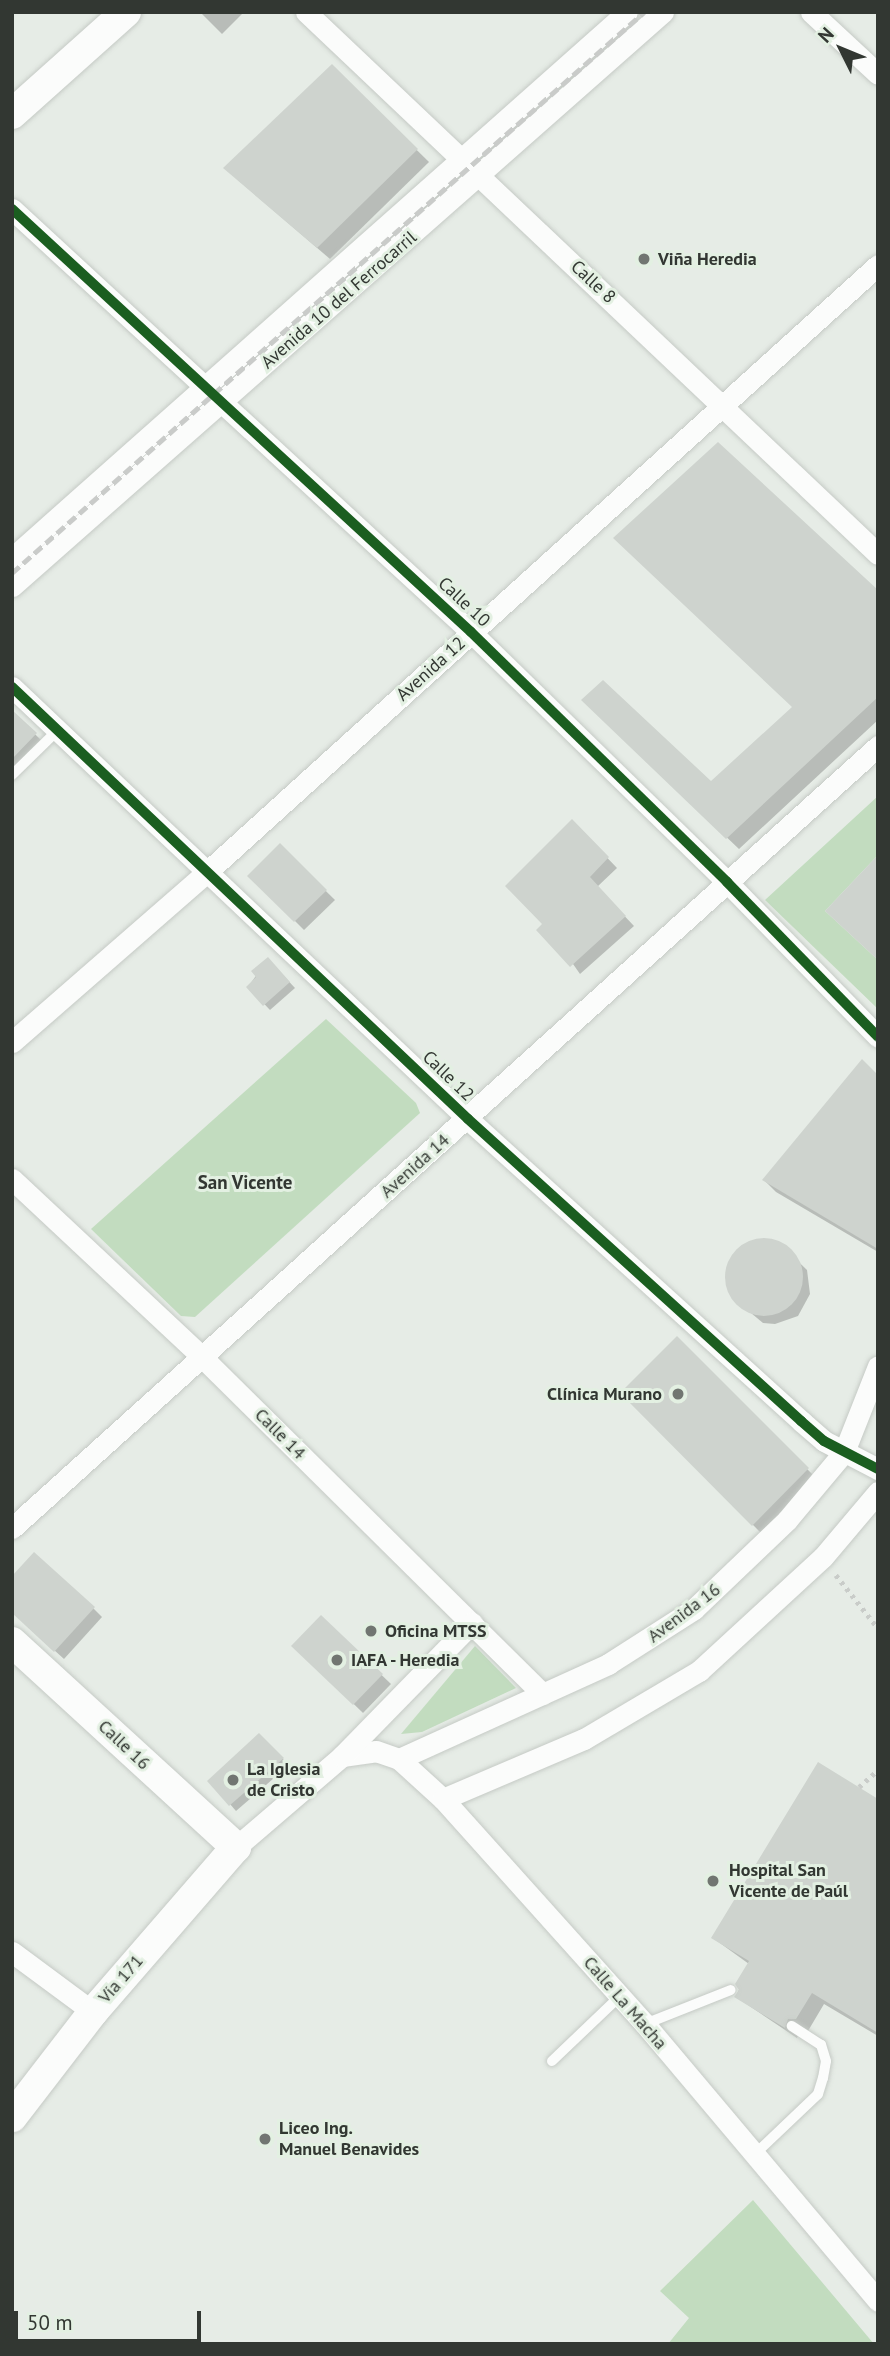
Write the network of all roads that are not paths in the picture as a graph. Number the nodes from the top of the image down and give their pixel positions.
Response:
1 (126, 12) edge
2 (306, 12) edge
3 (627, 12) edge
4 (663, 12) edge
5 (811, 12) edge
6 (878, 74) edge
7 (12, 114) edge
8 (463, 161) junction
9 (480, 175) junction
10 (12, 209) edge
11 (878, 265) edge
12 (206, 388) junction
13 (222, 403) junction
14 (722, 405) junction
15 (878, 554) edge
16 (12, 558) edge
17 (12, 586) edge
18 (471, 632) junction
19 (12, 687) edge
20 (60, 728) junction
21 (878, 746) edge
22 (12, 775) edge
23 (208, 871) junction
24 (727, 882) junction
25 (878, 1037) edge
26 (12, 1042) edge
27 (468, 1119) junction
28 (12, 1179) edge
29 (202, 1357) junction
30 (878, 1366) edge
31 (844, 1452) junction
32 (878, 1469) edge
33 (878, 1492) edge
34 (12, 1528) edge
35 (472, 1623) junction
36 (12, 1642) edge
37 (543, 1694) junction
38 (342, 1756) junction
39 (399, 1759) junction
40 (443, 1799) junction
41 (236, 1847) junction
42 (12, 1952) edge
43 (731, 1990) dead end
44 (620, 1996) junction
45 (93, 2012) junction
46 (645, 2024) junction
47 (792, 2026) dead end
48 (552, 2061) dead end
49 (12, 2117) edge
50 (754, 2155) junction
51 (878, 2301) edge

1 - 7 main road
2 - 8 street, Calle 8
3 - 8 street, Avenida 10 del Ferrocarril
4 - 9 street, Avenida 10 del Ferrocarril
5 - 6 street
8 - 9 street, Calle 8
8 - 12 street, Avenida 10 del Ferrocarril
9 - 13 street, Avenida 10 del Ferrocarril
9 - 14 street, Calle 8
10 - 12 street, Calle 10
11 - 14 street, Avenida 12
12 - 13 street, Calle 10
12 - 16 street, Avenida 10 del Ferrocarril
13 - 17 street, Avenida 10 del Ferrocarril
13 - 18 street, Calle 10
14 - 15 street, Calle 8
14 - 18 street, Avenida 12
18 - 23 street, Avenida 12
18 - 24 street, Calle 10
19 - 20 street, Calle 12
20 - 22 lane
20 - 23 street, Calle 12
21 - 24 street, Avenida 14
23 - 26 street, Avenida 12
23 - 27 street, Calle 12
24 - 25 street, Calle 10
24 - 27 street, Avenida 14
27 - 29 street, Avenida 14
27 - 31 street, Calle 12
28 - 29 street, Calle 14
29 - 34 street, Avenida 14
29 - 35 street, Calle 14
30 - 31 street, Avenida 16
31 - 32 street, Calle 12
31 - 37 street, Avenida 16
33 - 40 street
35 - 37 street, Calle 14
35 - 38 street
36 - 41 main road, Calle 16
37 - 39 street, Avenida 16
38 - 39 street
38 - 41 street
39 - 40 street, Calle La Macha
40 - 44 street, Calle La Macha
41 - 45 main road, Vía 171
42 - 45 street
43 - 46 lane
44 - 46 street, Calle La Macha
44 - 48 lane
45 - 49 main road, Vía 171
46 - 50 street, Calle La Macha
47 - 50 lane
50 - 51 street, Calle La Macha

